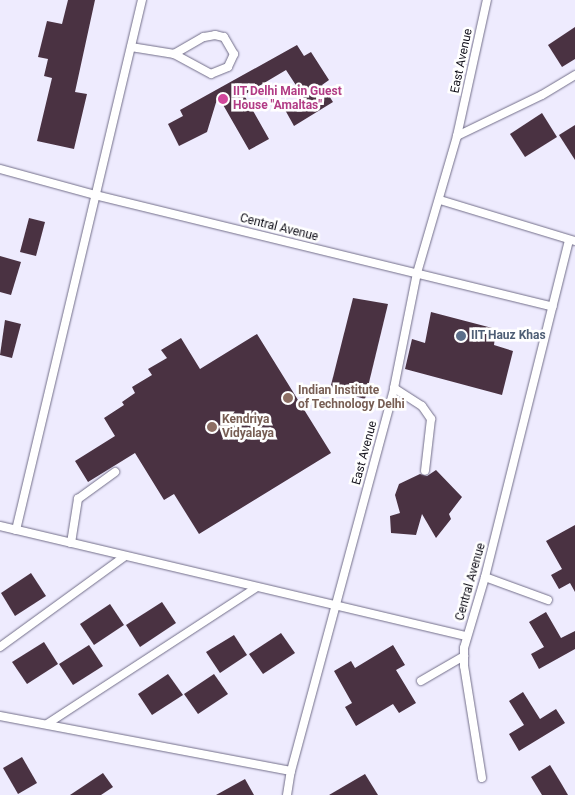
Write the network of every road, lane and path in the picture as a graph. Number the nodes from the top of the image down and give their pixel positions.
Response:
1 (142, 0) edge
2 (487, 0) edge
3 (131, 47) junction
4 (174, 54) junction
5 (575, 75) edge
6 (457, 136) junction
7 (0, 169) edge
8 (95, 196) junction
9 (440, 200) junction
10 (572, 241) edge
11 (417, 273) junction
12 (553, 307) junction
13 (394, 388) junction
14 (425, 471) dead end
15 (115, 472) dead end
16 (0, 526) edge
17 (16, 530) junction
18 (71, 543) junction
19 (124, 557) junction
20 (485, 577) junction
21 (256, 588) junction
22 (548, 600) dead end
23 (335, 605) junction
24 (466, 636) junction
25 (0, 647) edge
26 (464, 656) junction
27 (421, 681) dead end
28 (0, 716) edge
29 (47, 724) junction
30 (291, 771) junction
31 (482, 778) dead end
32 (288, 795) edge

1 - 3 lane
2 - 6 lane, East Avenue
3 - 4 lane
3 - 8 lane
4 - 4 lane
5 - 6 lane
6 - 9 lane, East Avenue
7 - 8 lane, Central Avenue
8 - 11 lane, Central Avenue
8 - 17 lane
9 - 10 lane, Central Avenue
9 - 11 lane, East Avenue
10 - 12 lane, Central Avenue
11 - 12 lane, Central Avenue
11 - 13 lane, East Avenue
12 - 20 lane, Central Avenue
13 - 14 lane
13 - 23 lane, East Avenue
15 - 18 lane
16 - 17 lane
17 - 18 lane
18 - 19 lane
19 - 21 lane
19 - 25 lane
20 - 22 lane
20 - 24 lane, Central Avenue
21 - 23 lane
21 - 29 lane
23 - 24 lane
23 - 30 lane, East Avenue
24 - 26 lane, Central Avenue
26 - 27 lane
26 - 31 lane, Central Avenue
28 - 29 lane
29 - 30 lane
30 - 32 lane, East Avenue

